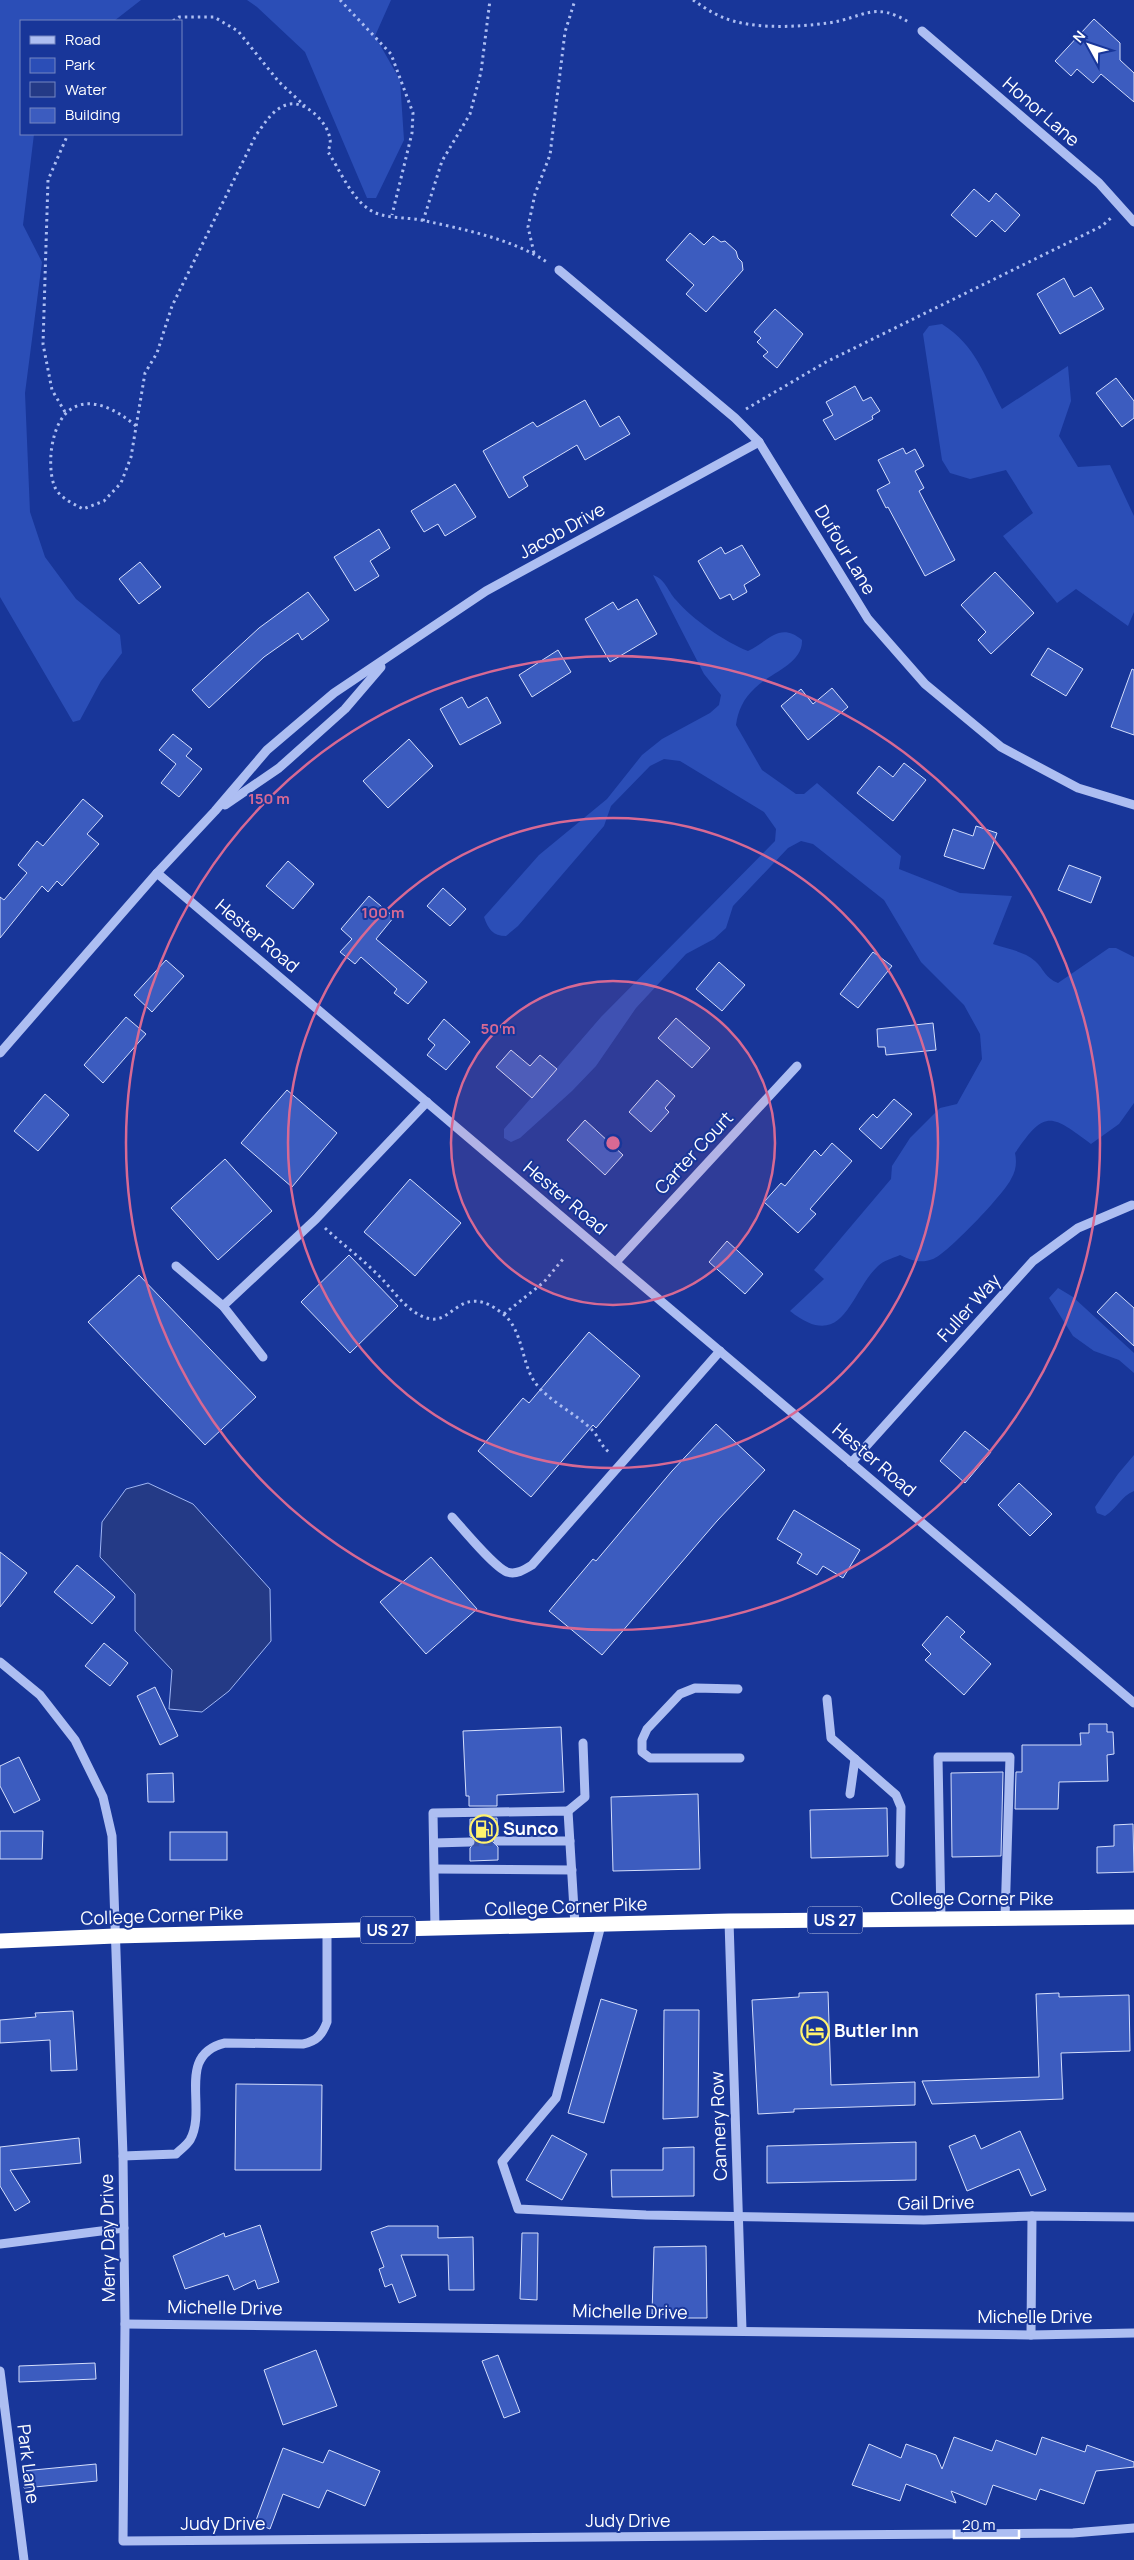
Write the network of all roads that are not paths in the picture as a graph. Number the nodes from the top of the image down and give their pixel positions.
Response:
1 (922, 31) road end
2 (1134, 222) edge
3 (559, 270) road end
4 (759, 442) junction
5 (388, 659) junction
6 (1134, 805) edge
7 (215, 811) junction
8 (158, 873) junction
9 (0, 1053) edge
10 (796, 1066) dead end
11 (427, 1102) junction
12 (1132, 1205) dead end
13 (616, 1262) junction
14 (176, 1266) dead end
15 (223, 1306) junction
16 (720, 1351) junction
17 (263, 1357) dead end
18 (852, 1463) junction
19 (452, 1517) dead end
20 (0, 1662) edge
21 (738, 1689) dead end
22 (828, 1699) dead end
23 (1134, 1703) edge
24 (582, 1743) dead end
25 (740, 1758) dead end
26 (855, 1759) junction
27 (850, 1794) dead end
28 (568, 1812) junction
29 (498, 1841) tunnel mouth
30 (570, 1841) junction
31 (470, 1842) tunnel mouth
32 (434, 1843) junction
33 (900, 1864) dead end
34 (435, 1868) junction
35 (572, 1870) junction
36 (1134, 1917) edge
37 (1005, 1918) junction
38 (941, 1919) junction
39 (729, 1921) junction
40 (601, 1925) junction
41 (575, 1926) junction
42 (435, 1929) junction
43 (328, 1931) junction
44 (115, 1936) junction
45 (0, 1941) edge
46 (123, 2156) junction
47 (1032, 2216) junction
48 (1134, 2217) edge
49 (739, 2218) junction
50 (124, 2228) junction
51 (0, 2244) edge
52 (125, 2324) junction
53 (742, 2330) junction
54 (1134, 2333) edge
55 (1032, 2335) junction
56 (0, 2371) edge
57 (1134, 2528) edge
58 (123, 2541) joint
59 (24, 2560) edge

1 - 2 street, Honor Lane
3 - 4 street, Dufour Lane
4 - 5 street, Jacob Drive
4 - 6 street, Dufour Lane
5 - 7 street, Jacob Drive
5 - 7 street, Jacob Drive
7 - 8 street, Jacob Drive
8 - 9 street
8 - 11 street, Hester Road
10 - 13 street, Carter Court
11 - 13 street, Hester Road
11 - 15 street
12 - 18 street, Fuller Way
13 - 16 street, Hester Road
14 - 15 street
15 - 17 street
16 - 18 street, Hester Road
16 - 19 street
18 - 23 street, Hester Road
20 - 44 street, Merry Day Drive
21 - 25 street
22 - 26 street
24 - 28 street
26 - 27 street
26 - 33 street
28 - 30 street
28 - 32 street
29 - 30 street
30 - 35 street
31 - 32 street
32 - 34 street
34 - 35 street
34 - 42 street
35 - 41 street
36 - 37 highway, College Corner Pike / US 27
37 - 38 highway, College Corner Pike / US 27
37 - 38 street
38 - 39 highway, College Corner Pike / US 27
39 - 40 highway, College Corner Pike / US 27
39 - 49 street, Cannery Row
40 - 41 highway, College Corner Pike / US 27
40 - 49 street, Gail Drive
41 - 42 highway, College Corner Pike / US 27
42 - 43 highway, College Corner Pike / US 27
43 - 44 highway, College Corner Pike / US 27
43 - 46 street
44 - 45 highway, College Corner Pike / US 27
44 - 46 street, Merry Day Drive
46 - 50 street, Merry Day Drive
47 - 48 street, Gail Drive
47 - 49 street, Gail Drive
47 - 55 street
49 - 53 street, Cannery Row
50 - 51 street
50 - 52 street, Merry Day Drive
52 - 53 street, Michelle Drive
52 - 58 street, Merry Day Drive
53 - 55 street, Michelle Drive
54 - 55 street, Michelle Drive
56 - 59 street, Park Lane
57 - 58 street, Judy Drive

